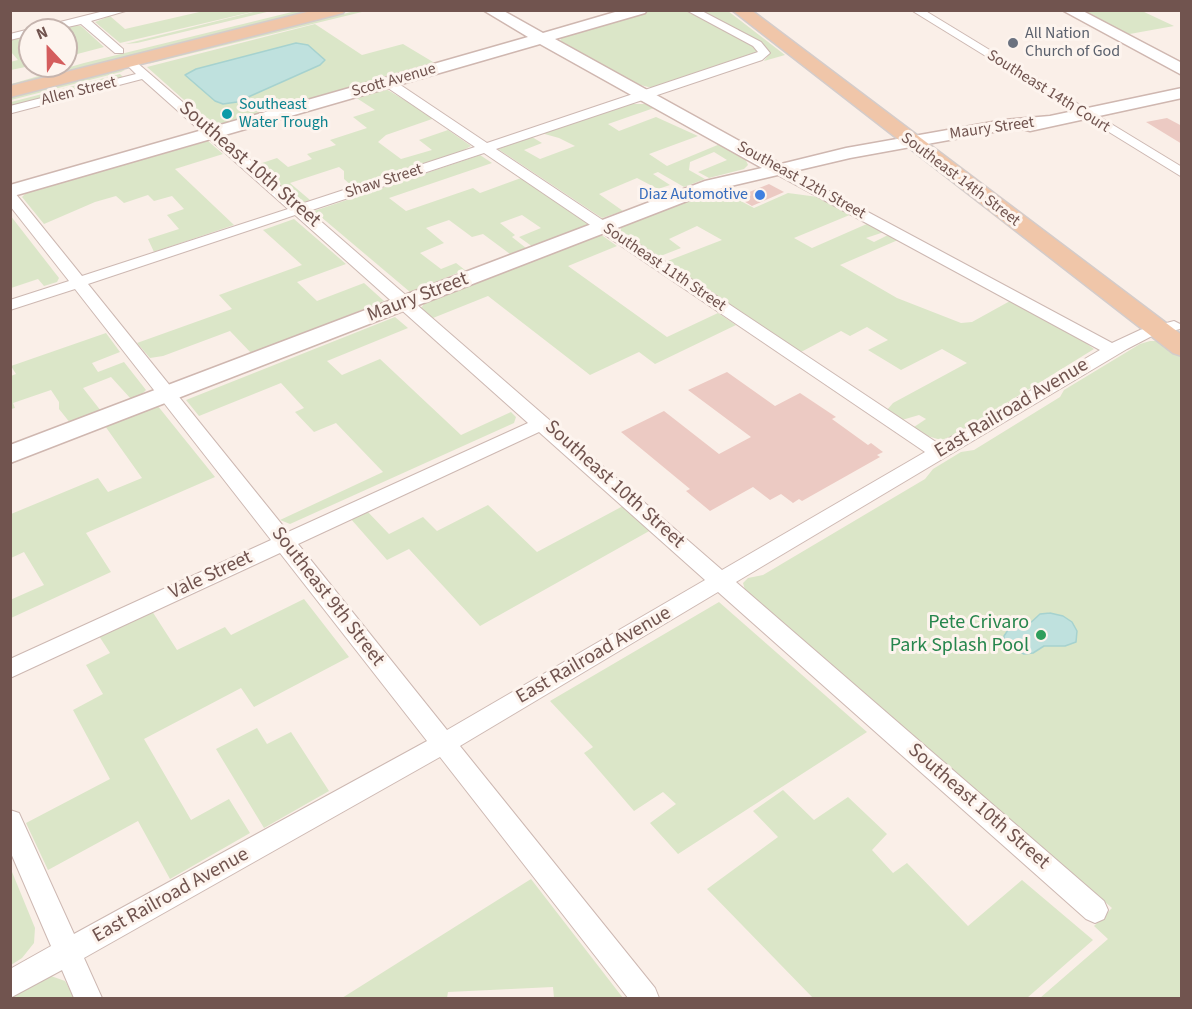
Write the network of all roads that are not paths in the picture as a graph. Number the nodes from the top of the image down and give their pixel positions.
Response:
1 (124, 10) edge
2 (284, 10) edge
3 (337, 10) edge
4 (490, 10) edge
5 (640, 10) edge
6 (691, 10) edge
7 (740, 10) edge
8 (755, 10) edge
9 (916, 10) edge
10 (1069, 10) edge
11 (83, 20) junction
12 (78, 21) edge
13 (542, 39) junction
14 (132, 63) junction
15 (78, 64) edge
16 (1182, 70) edge
17 (389, 83) junction
18 (1182, 93) edge
19 (645, 96) junction
20 (11, 101) edge
21 (1084, 114) junction
22 (213, 133) junction
23 (924, 143) junction
24 (487, 148) junction
25 (779, 170) junction
26 (1182, 173) edge
27 (10, 194) edge
28 (301, 210) junction
29 (603, 227) junction
30 (79, 282) junction
31 (406, 302) junction
32 (10, 304) edge
33 (1171, 329) edge
34 (1182, 348) edge
35 (1113, 350) junction
36 (168, 394) junction
37 (543, 423) junction
38 (939, 453) junction
39 (10, 455) edge
40 (284, 542) junction
41 (722, 581) junction
42 (10, 669) edge
43 (443, 744) junction
44 (10, 821) edge
45 (1095, 910) dead end
46 (69, 953) junction
47 (10, 984) edge
48 (88, 999) edge
49 (645, 999) edge

1 - 11 street
2 - 14 main road
3 - 14 main road
4 - 13 street, Southeast 12th Street
5 - 13 street, Scott Avenue
6 - 19 street, Shaw Street
7 - 23 main road, Southeast 14th Street
8 - 23 main road, Southeast 14th Street
9 - 21 street, Southeast 14th Court
10 - 16 street
11 - 12 street
11 - 14 street, Southeast 10th Street
13 - 17 street, Scott Avenue
13 - 19 street, Southeast 12th Street
14 - 15 main road
14 - 20 main road
14 - 22 street, Southeast 10th Street
17 - 22 street, Scott Avenue
17 - 24 street, Southeast 11th Street
18 - 21 street, Maury Street
19 - 24 street, Shaw Street
19 - 25 street, Southeast 12th Street
21 - 23 street, Maury Street
21 - 26 street, Southeast 14th Court
22 - 27 street, Scott Avenue
22 - 28 street, Southeast 10th Street
23 - 25 street, Maury Street
23 - 33 main road, Southeast 14th Street
24 - 28 street, Shaw Street
24 - 29 street, Southeast 11th Street
25 - 29 street, Maury Street
25 - 35 street, Southeast 12th Street
27 - 30 street, Southeast 9th Street
28 - 30 street, Shaw Street
28 - 31 street, Southeast 10th Street
29 - 31 street, Maury Street
29 - 38 street, Southeast 11th Street
30 - 32 street, Shaw Street
30 - 36 street, Southeast 9th Street
31 - 36 street, Maury Street
31 - 37 street, Southeast 10th Street
33 - 34 main road, Southeast 14th Street
33 - 35 street, East Railroad Avenue
35 - 38 street, East Railroad Avenue
36 - 39 street, Maury Street
36 - 40 street, Southeast 9th Street
37 - 40 street, Vale Street
37 - 41 street, Southeast 10th Street
38 - 41 street, East Railroad Avenue
40 - 42 street, Vale Street
40 - 43 street, Southeast 9th Street
41 - 43 street, East Railroad Avenue
41 - 45 street, Southeast 10th Street
43 - 46 street, East Railroad Avenue
43 - 49 street, Southeast 9th Street
44 - 46 street
46 - 47 street, East Railroad Avenue
46 - 48 street

